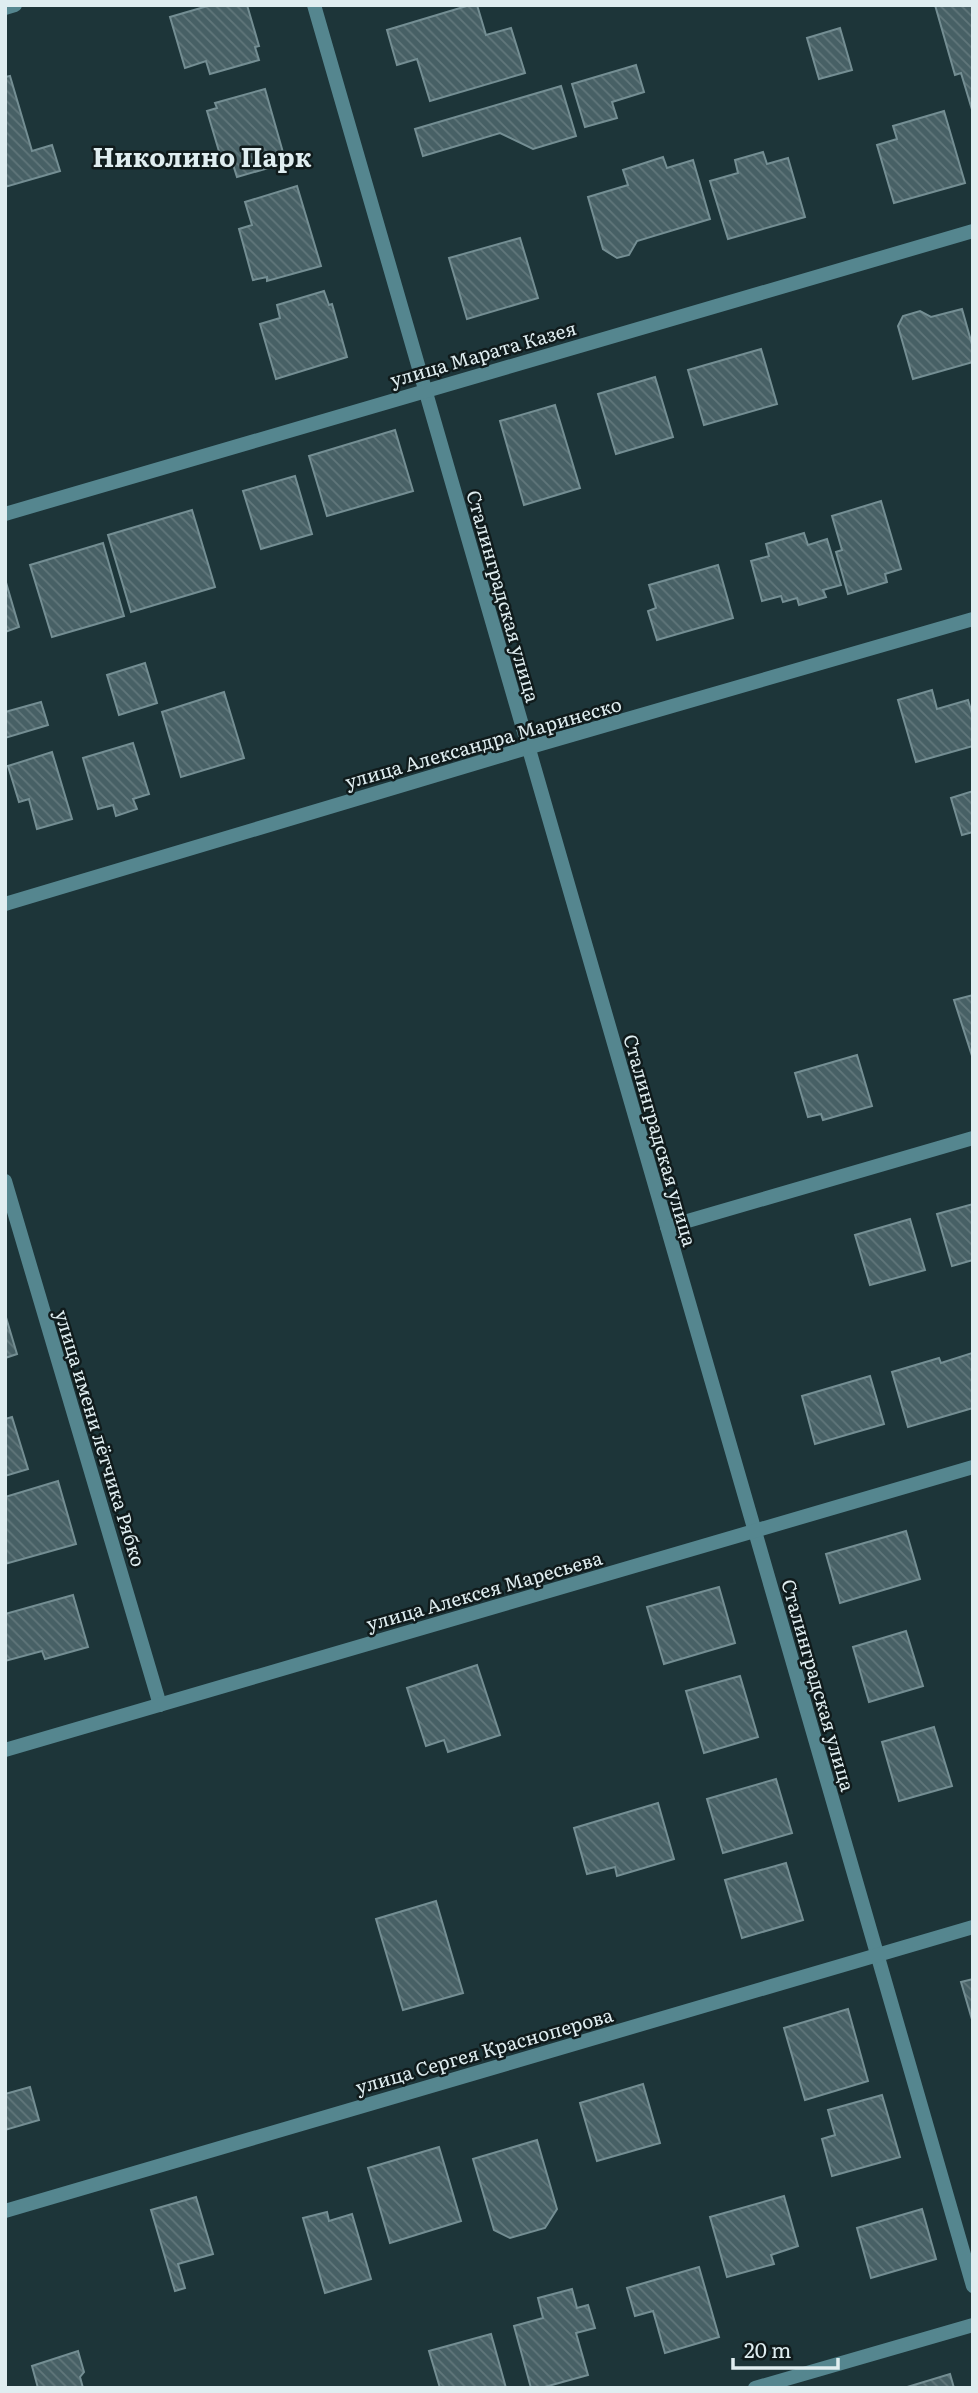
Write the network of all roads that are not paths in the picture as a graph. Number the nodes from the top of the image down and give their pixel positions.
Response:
1 (15, 5) edge
2 (314, 5) edge
3 (5, 8) edge
4 (973, 231) edge
5 (426, 390) junction
6 (5, 513) edge
7 (973, 619) edge
8 (527, 748) junction
9 (5, 904) edge
10 (973, 1138) edge
11 (5, 1181) edge
12 (667, 1227) junction
13 (973, 1467) edge
14 (754, 1531) junction
15 (160, 1705) junction
16 (5, 1750) edge
17 (973, 1927) edge
18 (878, 1955) junction
19 (5, 2211) edge
20 (973, 2286) edge
21 (973, 2325) edge
22 (755, 2388) edge

1 - 3 street
2 - 5 street, Сталинградская улица
4 - 5 street, улица Марата Казея
5 - 6 street, улица Марата Казея
5 - 8 street, Сталинградская улица
7 - 8 street, улица Александра Маринеско
8 - 9 street, улица Александра Маринеско
8 - 12 street, Сталинградская улица
10 - 12 street
11 - 15 street, улица имени лётчика Рябко
12 - 14 street, Сталинградская улица
13 - 14 street, улица Алексея Маресьева
14 - 15 street, улица Алексея Маресьева
14 - 18 street, Сталинградская улица
15 - 16 street, улица Алексея Маресьева
17 - 18 street, улица Сергея Красноперова
18 - 19 street, улица Сергея Красноперова
18 - 20 street, Сталинградская улица
21 - 22 street

